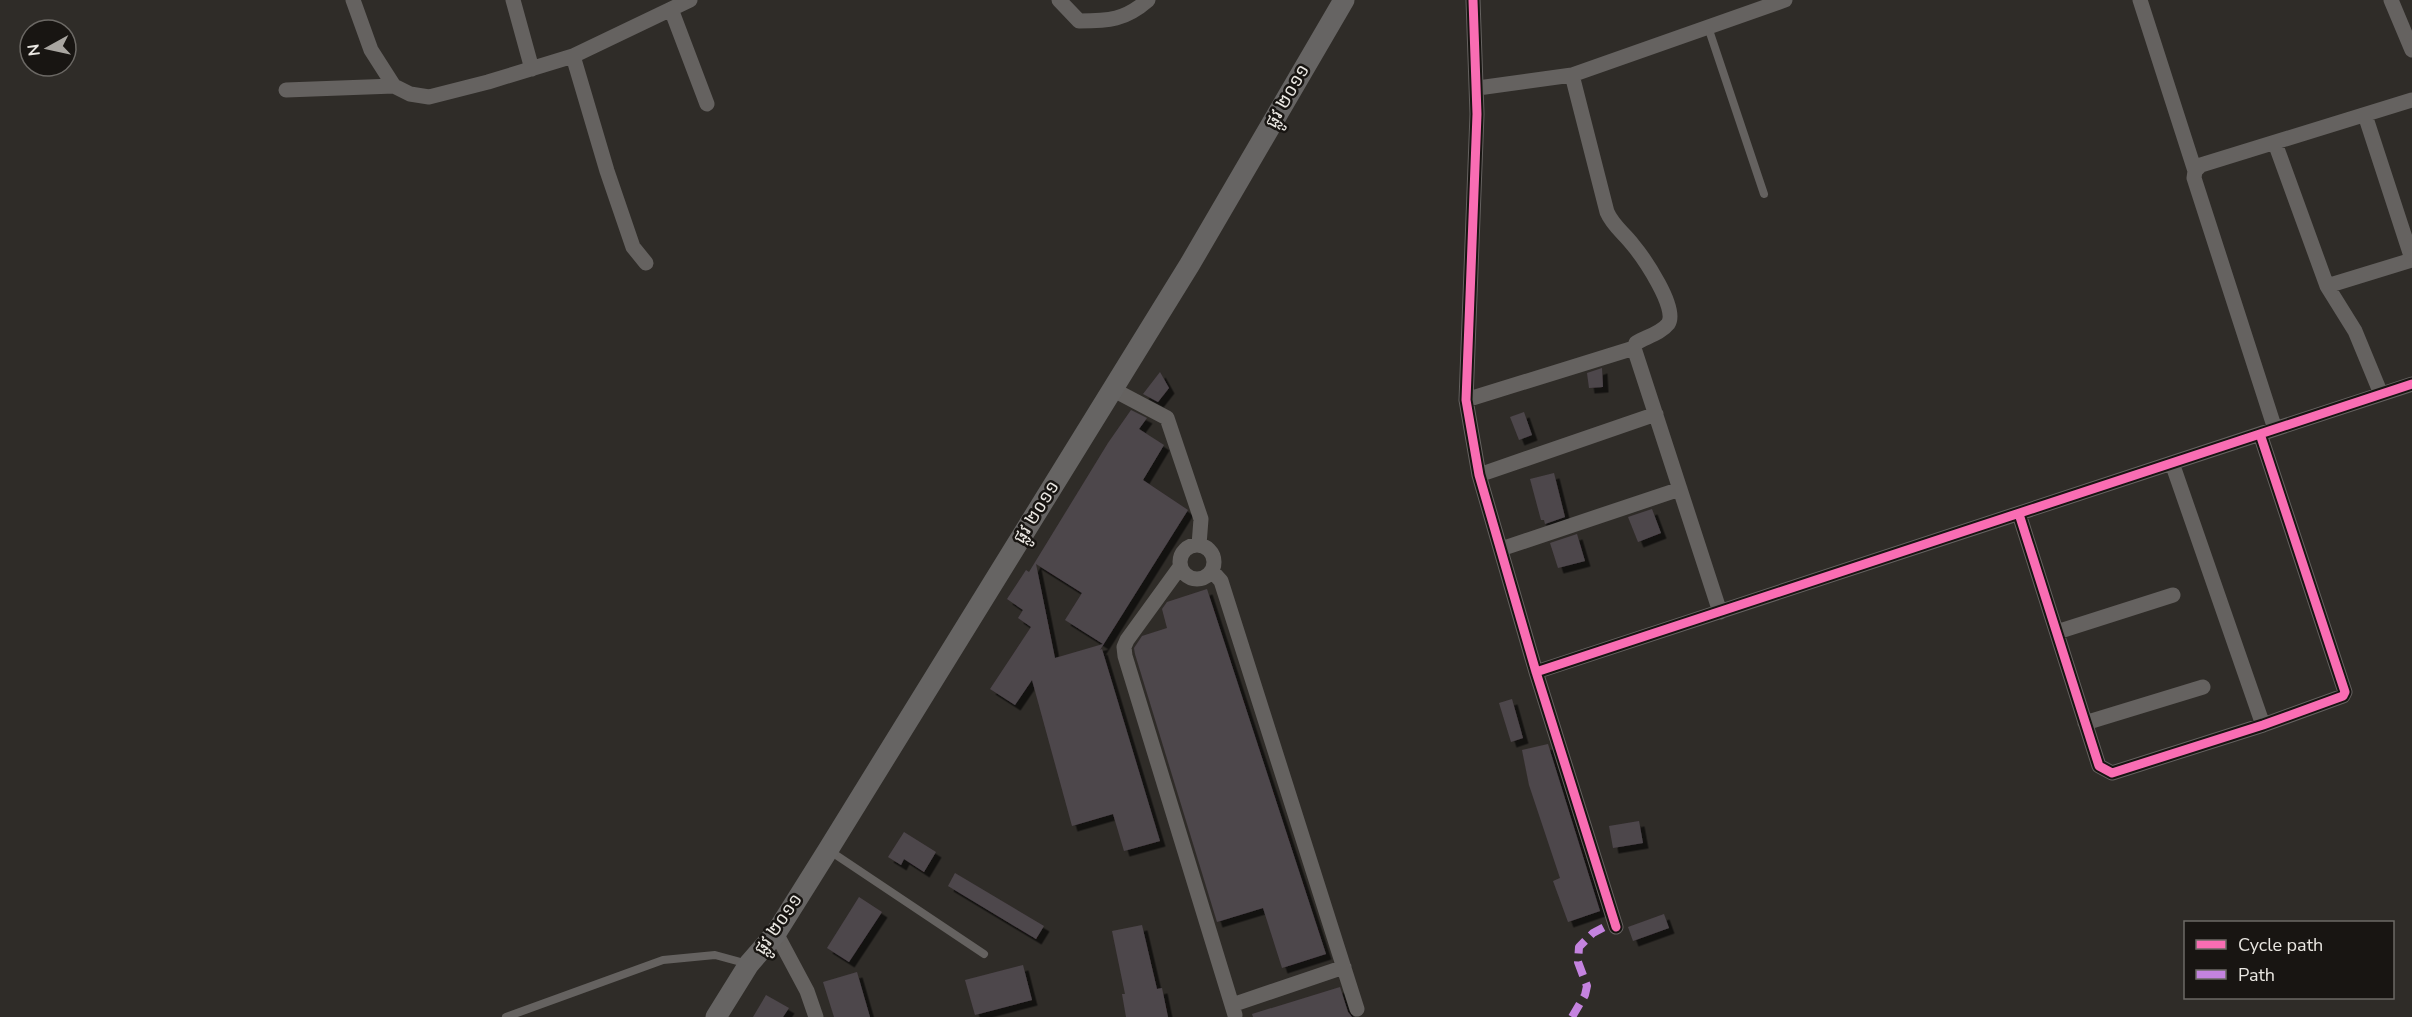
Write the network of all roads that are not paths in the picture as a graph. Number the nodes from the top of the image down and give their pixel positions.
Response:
1 (353, 0) edge
2 (513, 0) edge
3 (690, 0) edge
4 (1059, 0) edge
5 (1148, 0) edge
6 (1344, 0) edge
7 (1473, 0) edge
8 (1785, 0) edge
9 (2140, 0) edge
10 (2391, 0) edge
11 (671, 9) junction
12 (1708, 27) junction
13 (2412, 50) edge
14 (573, 56) junction
15 (532, 69) junction
16 (1572, 75) junction
17 (394, 86) junction
18 (1478, 88) junction
19 (286, 90) dead end
20 (2412, 100) edge
21 (706, 104) dead end
22 (2365, 115) junction
23 (2275, 142) junction
24 (2195, 171) junction
25 (1764, 194) dead end
26 (2412, 260) edge
27 (646, 264) dead end
28 (2327, 286) junction
29 (1634, 348) junction
30 (2412, 384) edge
31 (1112, 389) junction
32 (2381, 394) junction
33 (1466, 400) junction
34 (1656, 414) junction
35 (2275, 429) junction
36 (2260, 434) junction
37 (2172, 463) junction
38 (1479, 475) junction
39 (1680, 489) junction
40 (2019, 514) junction
41 (1199, 545) junction
42 (1501, 549) junction
43 (1180, 567) junction
44 (1212, 571) junction
45 (2172, 595) dead end
46 (1720, 612) junction
47 (2057, 632) junction
48 (1536, 672) junction
49 (2203, 687) dead end
50 (2085, 723) junction
51 (2263, 725) junction
52 (828, 850) junction
53 (1616, 927) dead end
54 (776, 933) junction
55 (984, 954) dead end
56 (749, 964) junction
57 (1344, 967) junction
58 (1357, 1009) dead end
59 (506, 1017) edge
60 (716, 1017) edge
61 (816, 1017) edge

1 - 17 street
2 - 15 street
3 - 11 street
4 - 5 street
6 - 31 main road, ផ្លូវ ២០១១
7 - 18 street
8 - 12 street
9 - 24 street
10 - 13 street
11 - 14 street
11 - 21 street
12 - 16 street
12 - 25 lane
14 - 15 street
14 - 27 street
15 - 17 street
16 - 18 street
16 - 29 street
17 - 19 street
18 - 33 street
20 - 22 street
22 - 23 street
22 - 26 street
23 - 24 street
23 - 28 street
24 - 35 street
26 - 28 street
28 - 32 street
29 - 33 street
29 - 34 street
30 - 32 street
31 - 41 street
31 - 52 main road, ផ្លូវ ២០១១
32 - 35 street
33 - 38 street
34 - 38 street
34 - 39 street
35 - 36 street
36 - 37 street
36 - 51 street
37 - 40 street
37 - 51 street
38 - 42 street
39 - 42 street
39 - 46 street
40 - 46 street
40 - 47 street
41 - 43 street
41 - 44 street
42 - 48 street
43 - 44 street
43 - 57 street
44 - 57 street
45 - 47 street
46 - 48 street
47 - 50 street
48 - 53 street
49 - 50 street
50 - 51 street
52 - 54 main road, ផ្លូវ ២០១១
52 - 55 lane
54 - 56 main road, ផ្លូវ ២០១១
54 - 61 street
56 - 59 lane
56 - 60 main road, ផ្លូវ ២០១១
57 - 58 street

